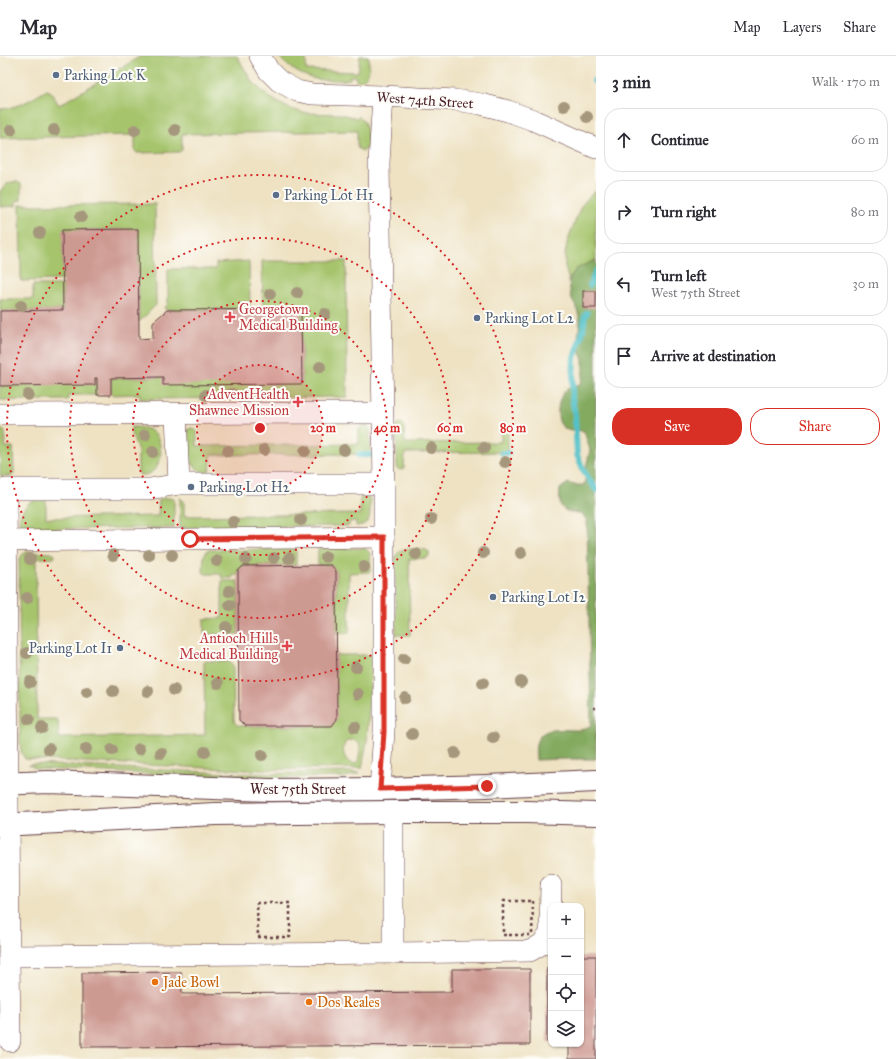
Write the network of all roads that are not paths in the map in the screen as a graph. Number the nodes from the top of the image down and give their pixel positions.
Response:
1 (260, 56) edge
2 (383, 96) junction
3 (596, 148) edge
4 (382, 413) junction
5 (0, 414) edge
6 (176, 414) junction
7 (179, 484) junction
8 (384, 484) junction
9 (3, 489) edge
10 (384, 537) junction
11 (3, 541) edge
12 (596, 781) edge
13 (4, 784) edge
14 (380, 789) junction
15 (393, 812) junction
16 (596, 814) edge
17 (4, 825) edge
18 (551, 885) dead end
19 (393, 953) junction
20 (9, 956) junction
21 (10, 1041) dead end

1 - 2 street, West 74th Street
2 - 3 street, West 74th Street
2 - 4 street
4 - 6 street
4 - 8 street
5 - 6 street
6 - 7 street
7 - 8 street
7 - 9 street
8 - 10 street
9 - 11 street
10 - 11 street
10 - 14 street
11 - 13 street
12 - 14 main road, West 75th Street
13 - 14 main road, West 75th Street
13 - 17 street
15 - 16 main road, West 75th Street
15 - 17 main road, West 75th Street
15 - 19 street
17 - 20 street
18 - 19 street
19 - 20 street
20 - 21 street

